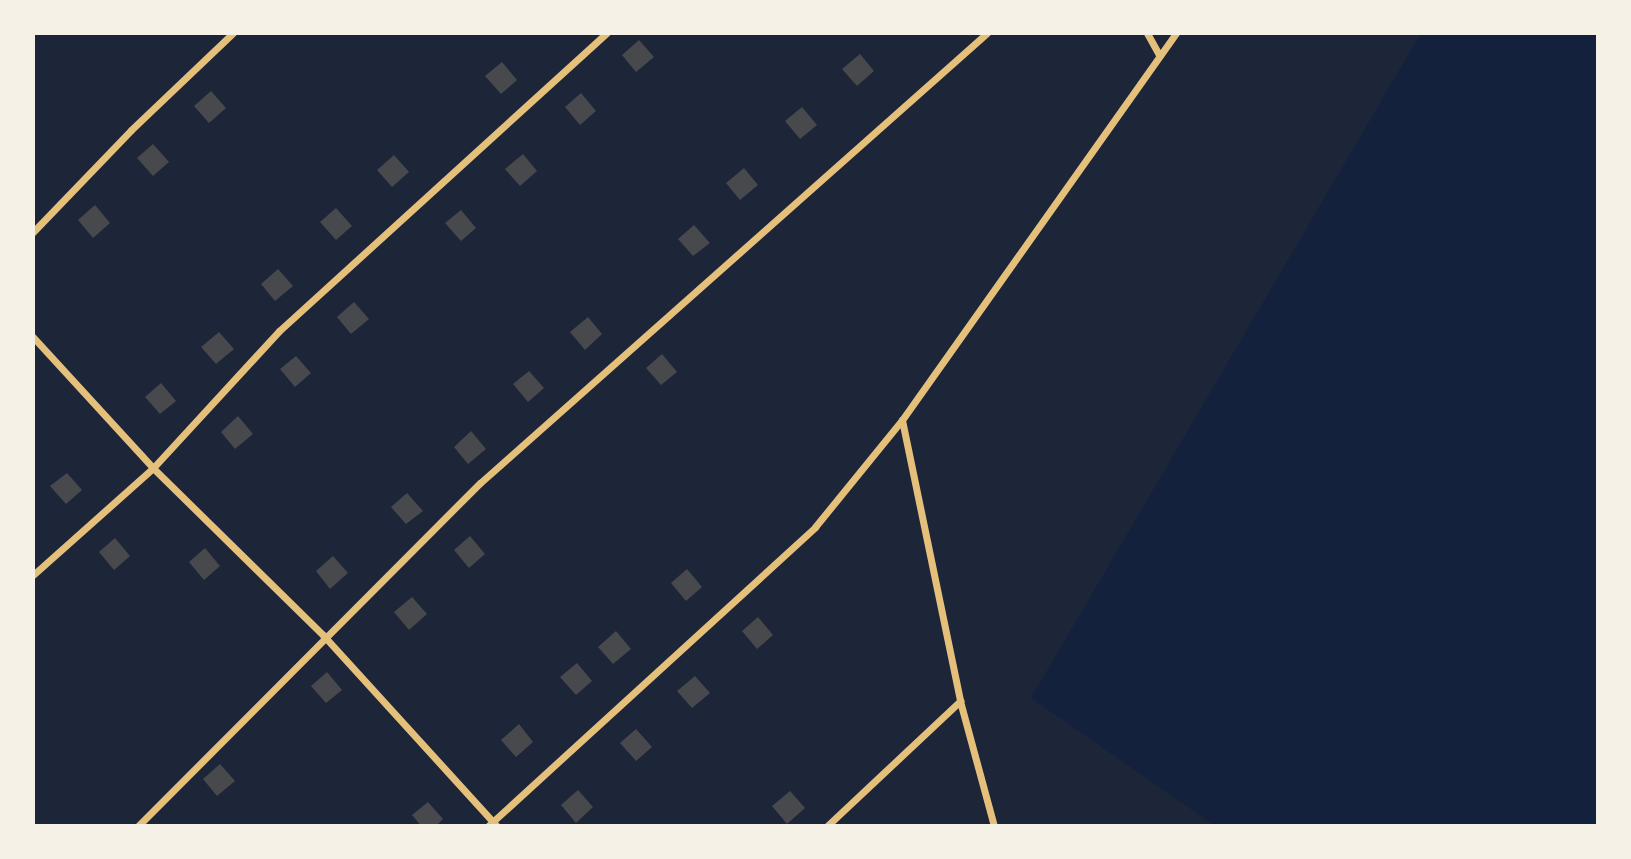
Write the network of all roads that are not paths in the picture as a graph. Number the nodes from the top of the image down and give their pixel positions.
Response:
1 (233, 33) edge
2 (607, 33) edge
3 (987, 33) edge
4 (1147, 33) edge
5 (1176, 33) edge
6 (1160, 56) junction
7 (33, 232) edge
8 (33, 337) edge
9 (902, 420) junction
10 (153, 468) junction
11 (33, 575) edge
12 (323, 635) junction
13 (960, 701) junction
14 (492, 824) edge
15 (138, 826) edge
16 (827, 826) edge
17 (994, 826) edge

1 - 7 street
2 - 10 street
3 - 12 street
4 - 6 street
5 - 6 street
6 - 9 street
8 - 10 street
9 - 13 street
9 - 14 street
10 - 11 street
10 - 12 street
12 - 14 street
12 - 15 street
13 - 16 street
13 - 17 street

